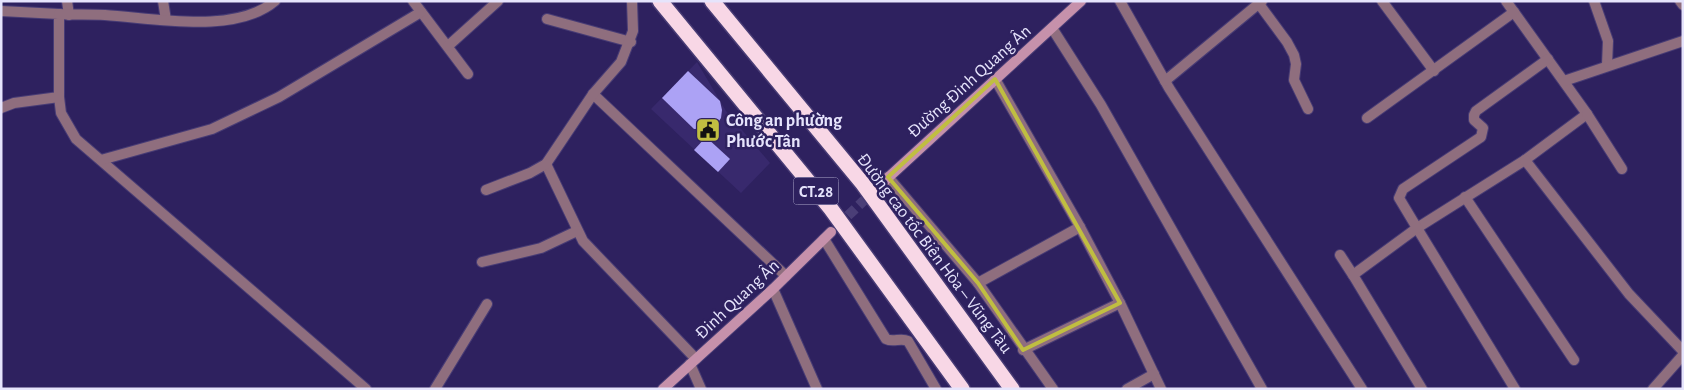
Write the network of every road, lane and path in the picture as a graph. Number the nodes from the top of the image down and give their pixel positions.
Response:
1 (67, 1) edge
2 (163, 1) edge
3 (275, 1) edge
4 (413, 1) edge
5 (498, 1) edge
6 (632, 1) edge
7 (660, 1) edge
8 (712, 1) edge
9 (1081, 1) edge
10 (1120, 1) edge
11 (1382, 1) edge
12 (1506, 1) edge
13 (1594, 1) edge
14 (1680, 1) edge
15 (1260, 3) edge
16 (1683, 5) edge
17 (1, 11) edge
18 (421, 12) junction
19 (1514, 12) junction
20 (64, 15) junction
21 (547, 19) dead end
22 (166, 20) junction
23 (1052, 28) junction
24 (1683, 41) edge
25 (631, 42) junction
26 (448, 46) junction
27 (1548, 59) junction
28 (1607, 65) junction
29 (1434, 71) junction
30 (468, 74) dead end
31 (995, 79) junction
32 (1165, 80) junction
33 (1564, 81) junction
34 (593, 94) junction
35 (59, 97) junction
36 (1, 108) edge
37 (1308, 109) dead end
38 (1587, 114) junction
39 (1367, 118) dead end
40 (101, 160) junction
41 (1525, 160) junction
42 (546, 164) junction
43 (1622, 169) dead end
44 (888, 177) junction
45 (879, 186) tunnel mouth
46 (486, 190) dead end
47 (1465, 197) junction
48 (1080, 227) junction
49 (1417, 228) junction
50 (577, 231) junction
51 (1340, 255) dead end
52 (482, 262) dead end
53 (1353, 275) junction
54 (786, 276) junction
55 (978, 283) junction
56 (773, 289) junction
57 (1120, 303) junction
58 (487, 304) dead end
59 (1023, 350) junction
60 (1683, 353) edge
61 (1574, 360) dead end
62 (693, 362) junction
63 (1154, 374) junction
64 (366, 389) edge
65 (435, 389) edge
66 (663, 389) edge
67 (701, 389) edge
68 (817, 389) edge
69 (936, 389) edge
70 (962, 389) edge
71 (1012, 389) edge
72 (1053, 389) edge
73 (1127, 389) edge
74 (1161, 389) edge
75 (1262, 389) edge
76 (1362, 389) edge
77 (1422, 389) edge
78 (1515, 389) edge
79 (1653, 389) edge

1 - 20 street
2 - 22 street
3 - 22 street
4 - 18 street
5 - 26 street
6 - 25 street
7 - 70 highway, CT.28
8 - 71 highway, Đường cao tốc Biên Hòa – Vũng Tàu / CT.28
9 - 23 street, Đường Đinh Quang Ân
10 - 32 street
11 - 29 street
12 - 19 street
13 - 28 street
14 - 16 street
15 - 32 street
15 - 37 street
17 - 20 street
18 - 26 street
18 - 40 street
19 - 27 street
19 - 29 street
20 - 22 street
20 - 35 street
21 - 25 street
23 - 31 street, Đường Đinh Quang Ân
23 - 75 street
24 - 28 street
25 - 34 street
26 - 30 street
27 - 33 street
27 - 49 street
28 - 33 street
29 - 39 street
31 - 44 street, Đường Đinh Quang Ân
31 - 48 street
32 - 76 street
33 - 38 street
34 - 42 street
34 - 54 street
35 - 36 street
35 - 40 street
38 - 41 street
38 - 43 street
40 - 64 street
41 - 47 street
41 - 60 street
42 - 46 street
42 - 50 street
44 - 45 street, Đường Đinh Quang Ân
44 - 55 street
47 - 49 street
47 - 61 street
48 - 55 street
48 - 57 street
49 - 53 street
49 - 78 street
50 - 52 street
50 - 62 street
51 - 53 street
53 - 77 street
54 - 56 street, Đinh Quang Ân
54 - 69 street, Đinh Quang Ân
55 - 59 street
56 - 62 street, Đinh Quang Ân
56 - 68 street
57 - 59 street
57 - 63 street
58 - 65 street
59 - 72 street
60 - 79 street
62 - 66 street, Đinh Quang Ân
62 - 67 street
63 - 73 street
63 - 74 street

